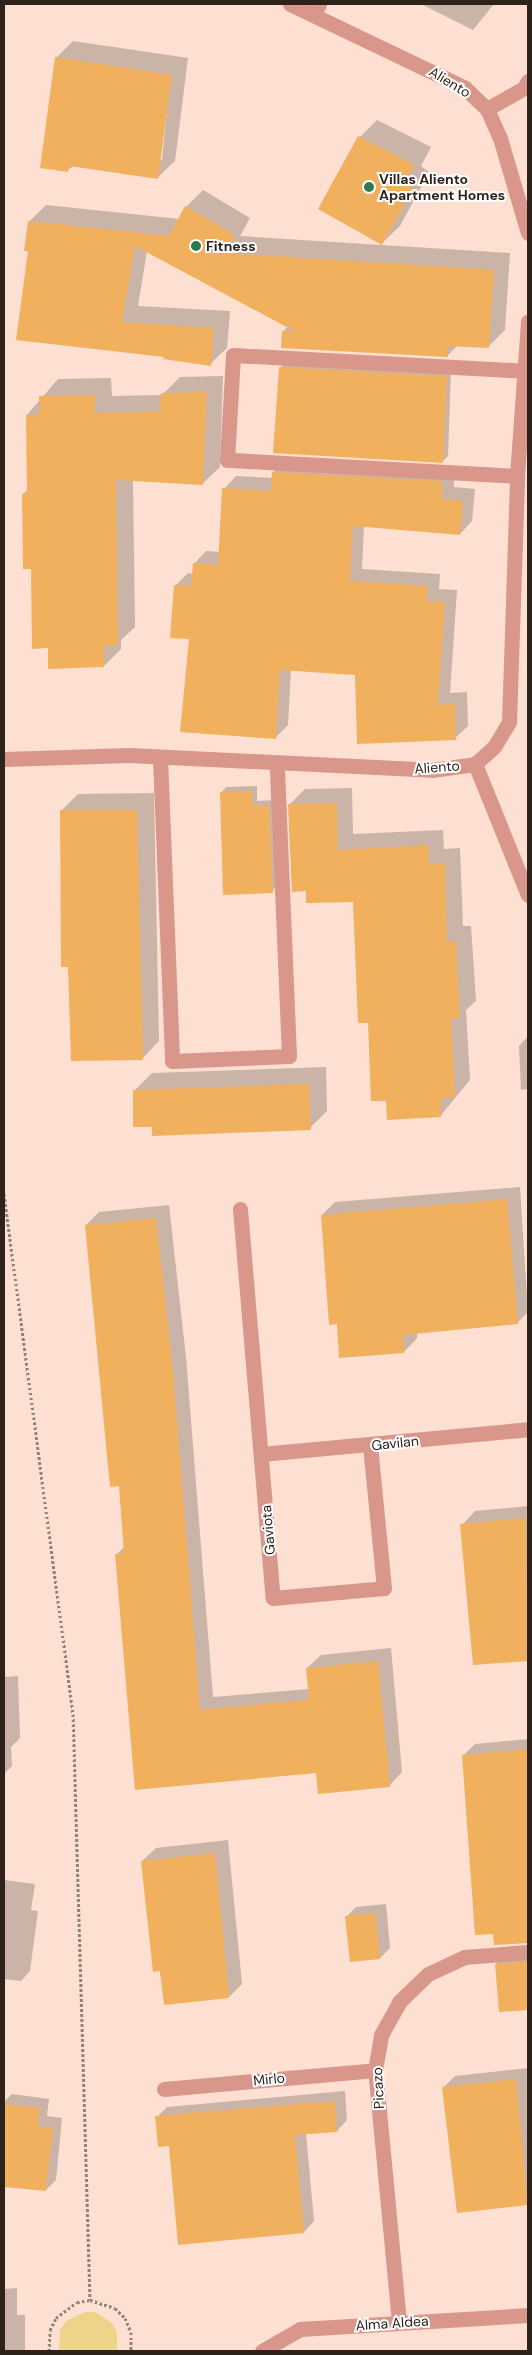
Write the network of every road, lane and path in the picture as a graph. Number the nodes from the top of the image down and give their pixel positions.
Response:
1 (290, 4) edge
2 (317, 9) edge
3 (528, 81) edge
4 (487, 109) junction
5 (528, 233) edge
6 (528, 321) edge
7 (524, 371) junction
8 (525, 418) edge
9 (517, 476) junction
10 (160, 758) junction
11 (4, 759) edge
12 (277, 764) junction
13 (475, 764) junction
14 (528, 895) edge
15 (4, 1194) edge
16 (240, 1209) dead end
17 (528, 1429) edge
18 (370, 1446) junction
19 (262, 1454) junction
20 (528, 1952) edge
21 (375, 2070) junction
22 (164, 2089) dead end
23 (90, 2300) junction
24 (528, 2315) edge
25 (399, 2322) junction
26 (49, 2351) edge
27 (131, 2351) edge
28 (262, 2351) edge

1 - 2 street, Aliento
2 - 4 street, Aliento
3 - 4 street
4 - 5 street, Aliento
6 - 7 street, Aliento
7 - 8 street, Aliento
7 - 9 street
8 - 9 street, Aliento
9 - 13 street, Aliento
10 - 11 street, Aliento
10 - 12 street, Aliento
10 - 12 street
12 - 13 street, Aliento
13 - 14 street
15 - 23 path
16 - 19 street, Gaviota
17 - 18 street, Gavilan
18 - 19 street, Gavilan
18 - 19 street, Gaviota
20 - 21 street, Picazo
21 - 22 street, Mirlo
21 - 25 street, Picazo
23 - 26 path
23 - 27 path
24 - 25 street, Alma Aldea
25 - 28 street, Alma Aldea

